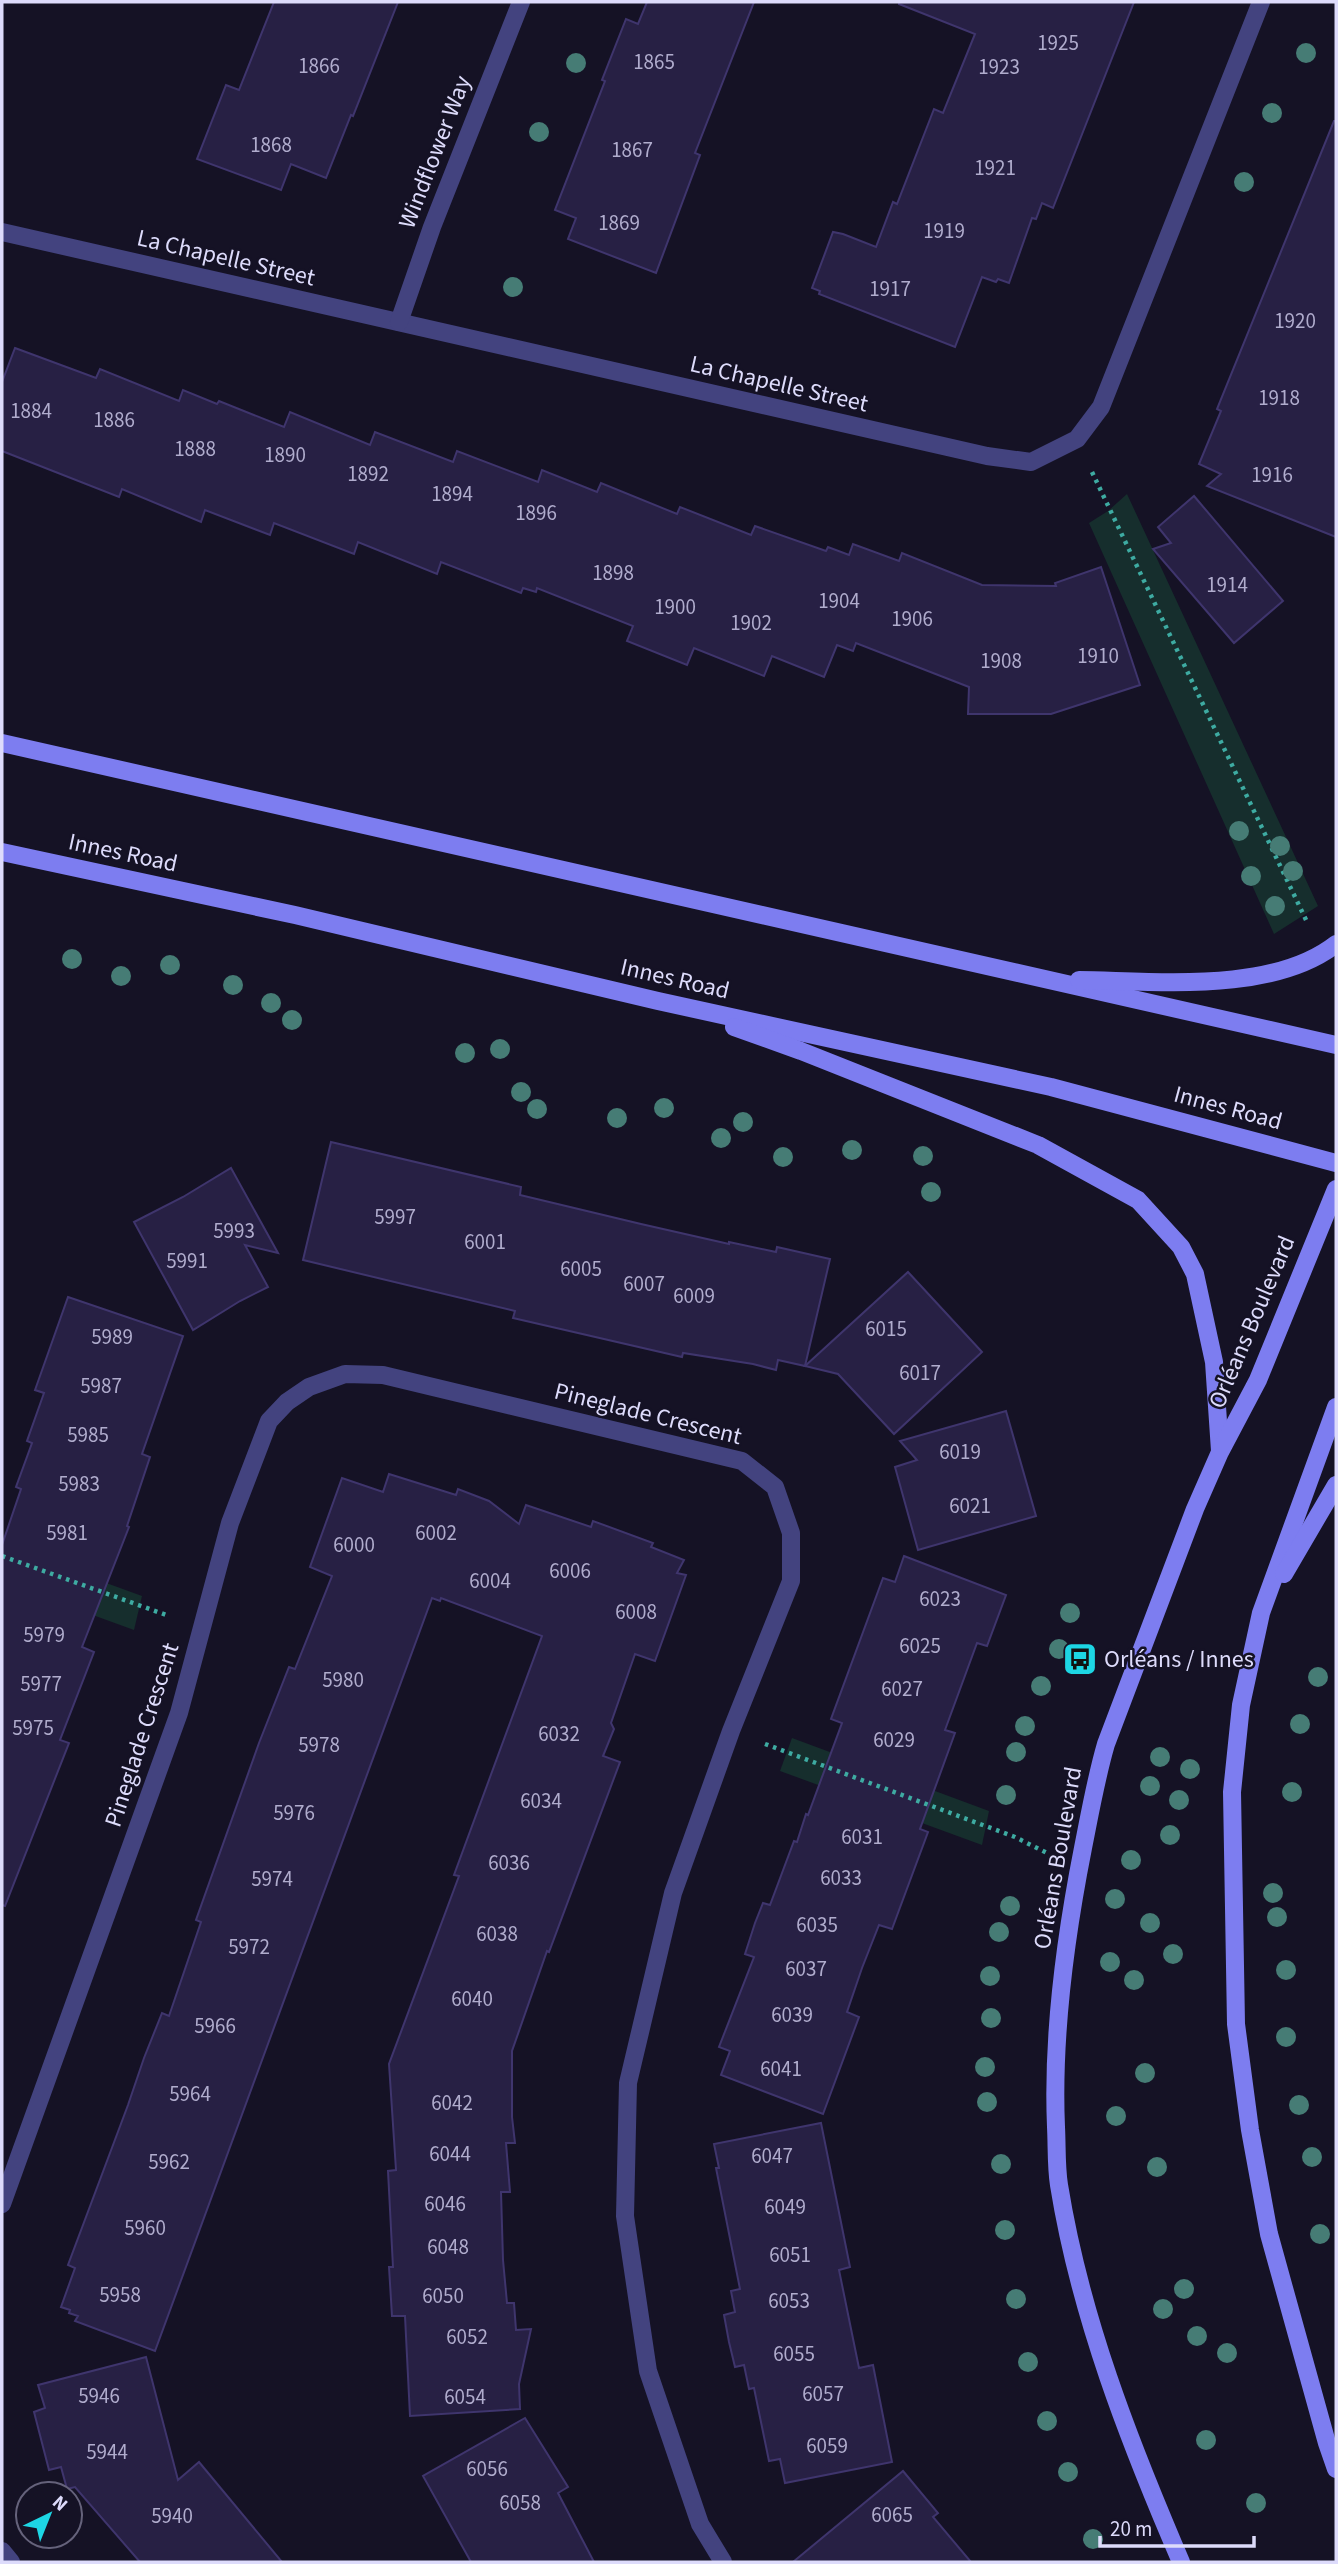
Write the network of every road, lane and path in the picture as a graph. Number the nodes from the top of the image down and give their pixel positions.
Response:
1 (521, 2) edge
2 (1261, 2) edge
3 (2, 232) edge
4 (399, 322) junction
5 (1077, 439) junction
6 (2, 743) edge
7 (2, 852) edge
8 (1309, 927) dead end
9 (1336, 944) edge
10 (1044, 980) junction
11 (658, 1001) junction
12 (1336, 1045) edge
13 (1336, 1163) edge
14 (1336, 1189) edge
15 (1336, 1406) edge
16 (1220, 1452) junction
17 (1336, 1485) edge
18 (2, 1556) edge
19 (1261, 1613) junction
20 (202, 1628) junction
21 (731, 1731) junction
22 (1079, 1869) junction
23 (2, 2204) edge
24 (1336, 2469) edge
25 (2, 2551) edge
26 (11, 2562) edge
27 (723, 2562) edge
28 (1181, 2562) edge

1 - 4 street, Windflower Way
2 - 5 street, La Chapelle Street
3 - 4 street, La Chapelle Street
4 - 5 street, La Chapelle Street
5 - 8 path
6 - 10 main road
7 - 11 main road, Innes Road
9 - 10 main road
10 - 12 main road
11 - 13 main road, Innes Road
11 - 16 main road
14 - 16 main road, Orléans Boulevard
15 - 19 main road
16 - 22 main road, Orléans Boulevard
17 - 19 main road
18 - 20 path
19 - 24 main road
20 - 21 street, Pineglade Crescent
20 - 23 street, Pineglade Crescent
21 - 22 path
21 - 27 street, Pineglade Crescent
22 - 28 main road, Orléans Boulevard
25 - 26 street

